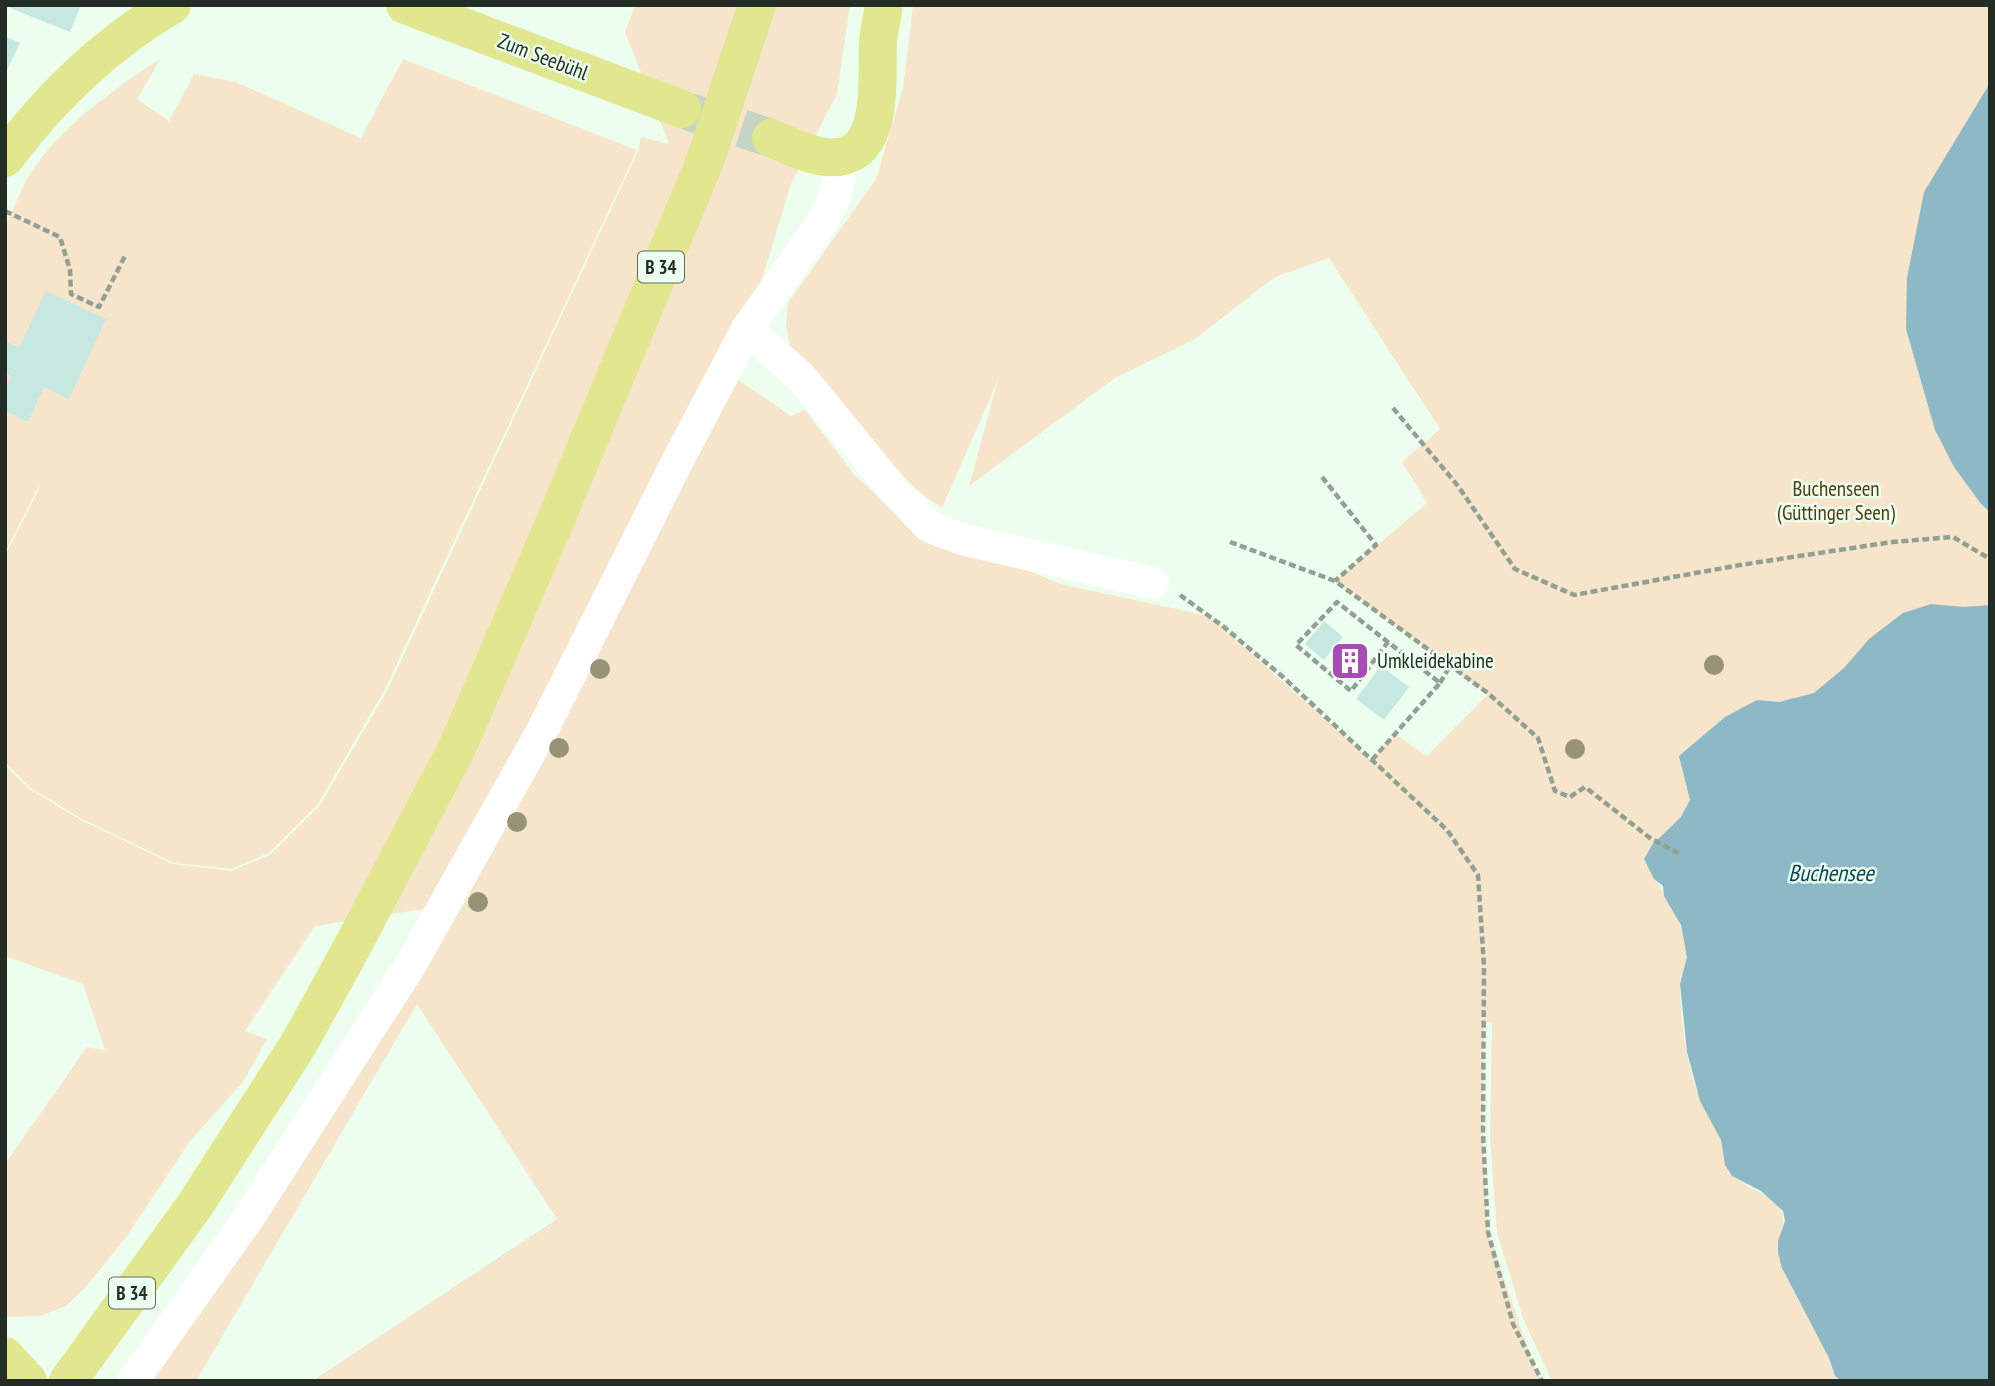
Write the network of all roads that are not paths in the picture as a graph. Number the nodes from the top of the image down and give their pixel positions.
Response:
1 (172, 5) edge
2 (405, 5) edge
3 (757, 5) edge
4 (884, 5) edge
5 (681, 109) tunnel mouth
6 (771, 138) tunnel mouth
7 (845, 156) junction
8 (5, 158) edge
9 (747, 330) junction
10 (1153, 583) road end
11 (5, 1356) edge
12 (28, 1381) edge
13 (68, 1381) edge
14 (133, 1381) edge

1 - 8 main road
2 - 5 main road, Zum Seebühl
3 - 13 main road, B 34
4 - 7 main road
6 - 7 main road
7 - 9 street
9 - 10 street
9 - 14 street
11 - 12 main road

